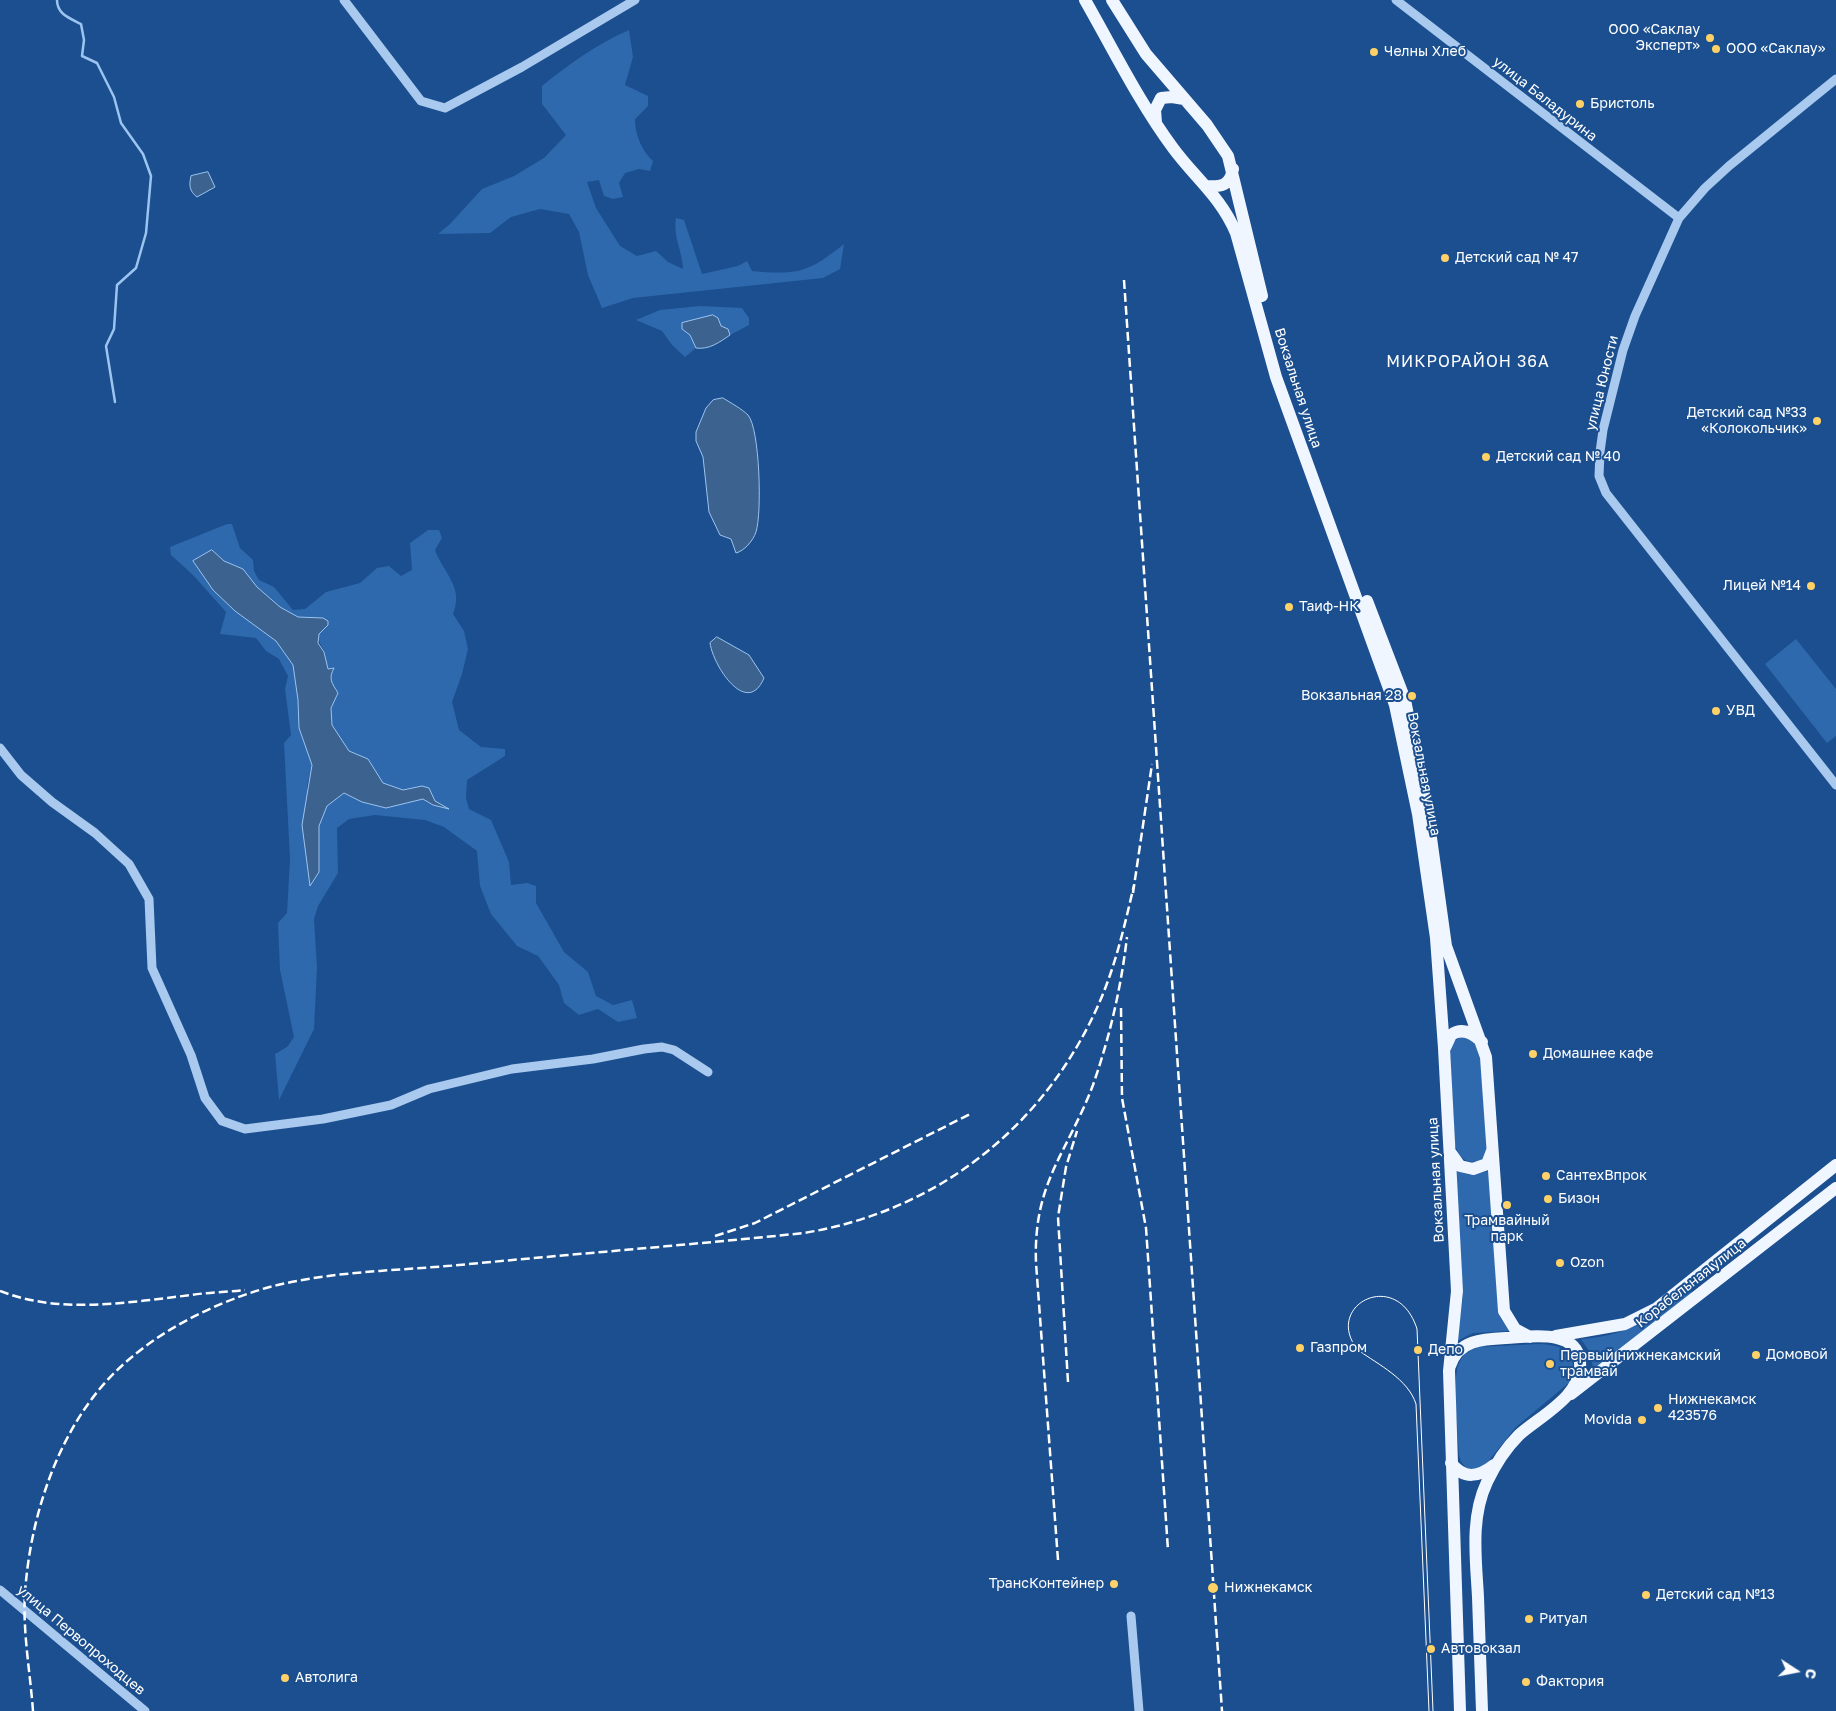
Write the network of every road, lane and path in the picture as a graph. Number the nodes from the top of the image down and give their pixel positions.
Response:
1 (344, 0) edge
2 (635, 0) edge
3 (1085, 0) edge
4 (1112, 0) edge
5 (1396, 0) edge
6 (1836, 79) edge
7 (1184, 99) junction
8 (1156, 124) junction
9 (1233, 169) junction
10 (1206, 186) junction
11 (1679, 218) junction
12 (0, 748) edge
13 (1836, 784) edge
14 (1482, 1042) junction
15 (1444, 1048) junction
16 (708, 1072) dead end
17 (1493, 1146) junction
18 (1450, 1150) junction
19 (1836, 1165) edge
20 (1836, 1188) edge
21 (1530, 1337) junction
22 (1553, 1337) junction
23 (1449, 1371) junction
24 (1563, 1400) junction
25 (1451, 1463) junction
26 (1496, 1464) junction
27 (0, 1590) edge
28 (1131, 1616) dead end
29 (145, 1711) edge
30 (1139, 1711) edge
31 (1460, 1711) edge
32 (1482, 1711) edge

1 - 2 street
3 - 8 main road, Вокзальная улица
4 - 7 main road, Вокзальная улица
5 - 11 street, улица Баладурина
6 - 11 street, улица Юности
7 - 8 main road
7 - 9 main road, Вокзальная улица
8 - 10 main road, Вокзальная улица
9 - 10 main road
9 - 14 main road, Вокзальная улица
10 - 15 main road, Вокзальная улица
11 - 13 street, улица Юности
12 - 16 street
14 - 15 main road
14 - 17 main road, Вокзальная улица
15 - 18 main road, Вокзальная улица
17 - 18 main road
17 - 21 main road, Вокзальная улица
18 - 23 main road, Вокзальная улица
19 - 22 main road, Корабельная улица
20 - 24 main road, Корабельная улица
21 - 22 main road
21 - 23 main road
22 - 24 main road
23 - 25 main road, Вокзальная улица
24 - 26 main road
25 - 26 main road
25 - 31 main road, Вокзальная улица
26 - 32 main road
27 - 29 street, улица Первопроходцев
28 - 30 street

